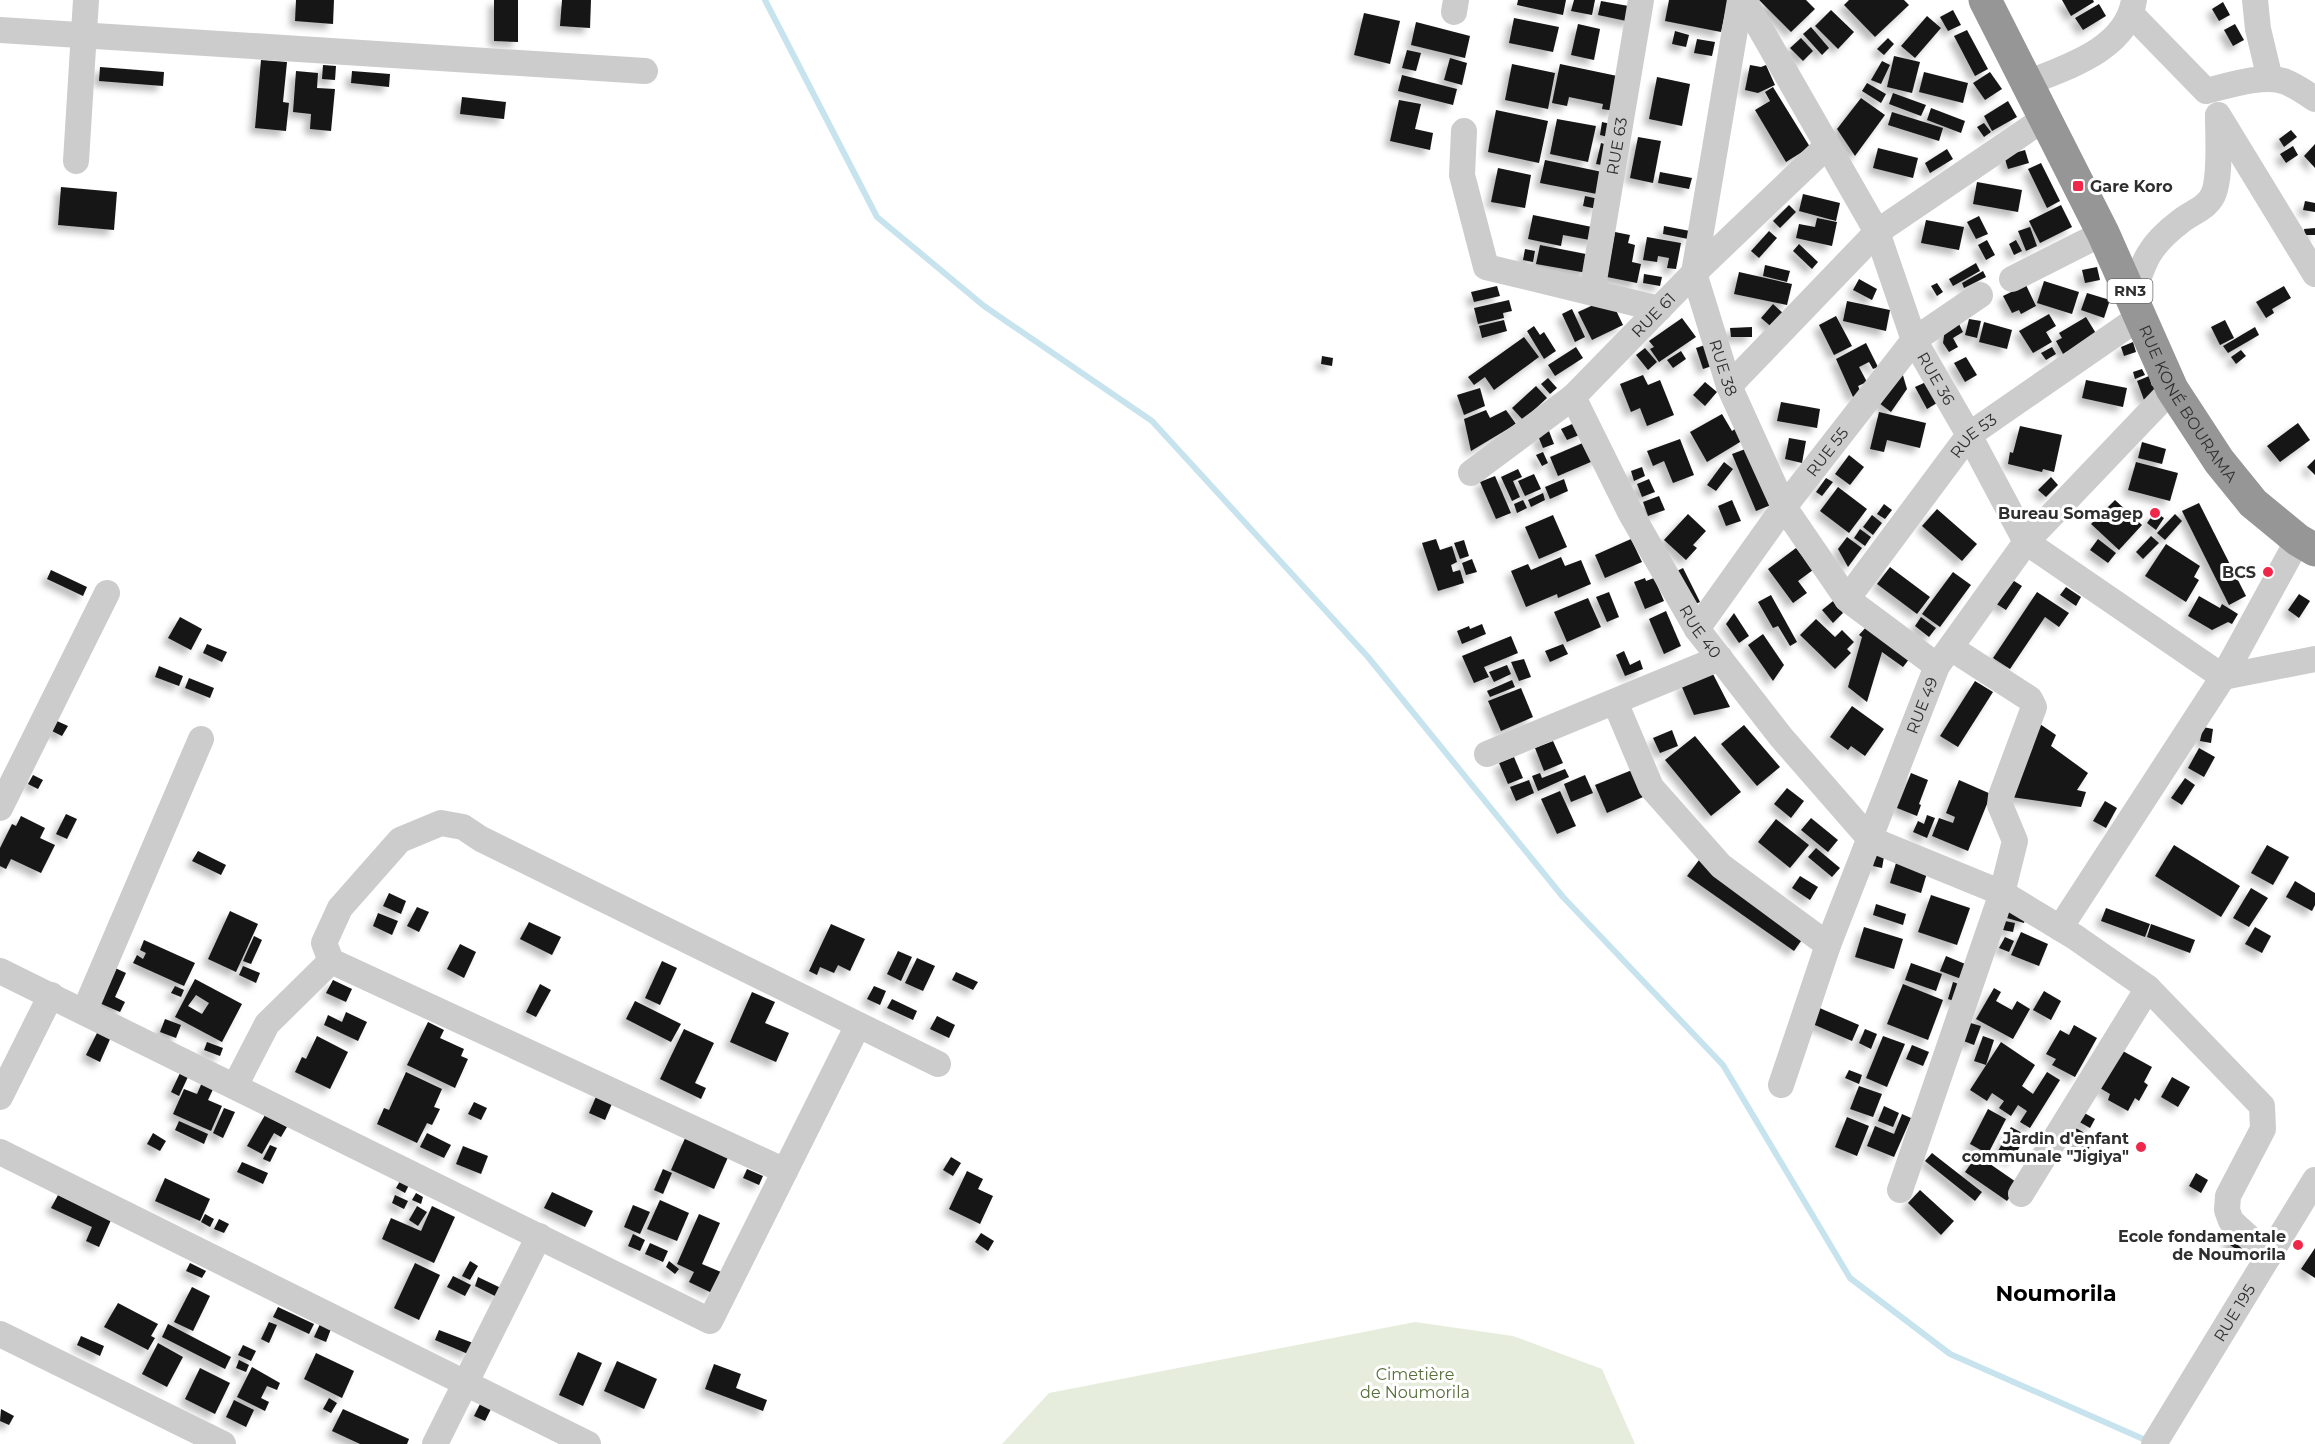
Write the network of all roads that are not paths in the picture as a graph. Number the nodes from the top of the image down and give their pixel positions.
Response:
1 (86, 0) edge
2 (1641, 0) edge
3 (1742, 0) edge
4 (1985, 0) edge
5 (2255, 0) edge
6 (2133, 7) edge
7 (0, 30) edge
8 (84, 36) junction
9 (645, 71) dead end
10 (2270, 79) junction
11 (2027, 83) junction
12 (2206, 91) junction
13 (2315, 99) edge
14 (2218, 117) junction
15 (2045, 118) junction
16 (1464, 131) dead end
17 (1827, 146) junction
18 (76, 161) dead end
19 (1877, 232) junction
20 (2103, 232) junction
21 (1694, 273) junction
22 (2315, 274) edge
23 (2012, 279) dead end
24 (1592, 292) junction
25 (1980, 295) dead end
26 (2137, 307) junction
27 (1659, 309) junction
28 (1914, 339) junction
29 (1729, 386) junction
30 (2172, 389) junction
31 (1573, 397) junction
32 (1969, 435) junction
33 (1471, 473) dead end
34 (1784, 507) junction
35 (2026, 542) junction
36 (2306, 545) edge
37 (107, 593) dead end
38 (1846, 599) junction
39 (1697, 629) junction
40 (1944, 657) junction
41 (1720, 658) junction
42 (2315, 659) edge
43 (2223, 677) junction
44 (1615, 702) junction
45 (201, 739) dead end
46 (1487, 754) dead end
47 (0, 808) edge
48 (1870, 839) junction
49 (2002, 892) junction
50 (2060, 928) junction
51 (1828, 945) junction
52 (331, 962) junction
53 (0, 970) edge
54 (2148, 988) junction
55 (51, 995) junction
56 (84, 1012) junction
57 (858, 1025) junction
58 (938, 1064) dead end
59 (1781, 1085) dead end
60 (235, 1086) junction
61 (0, 1097) edge
62 (0, 1152) edge
63 (785, 1171) junction
64 (2315, 1180) edge
65 (1900, 1190) dead end
66 (2021, 1194) dead end
67 (538, 1236) junction
68 (2269, 1256) junction
69 (0, 1334) edge
70 (466, 1382) junction
71 (2160, 1435) edge
72 (223, 1444) edge
73 (435, 1444) edge
74 (588, 1444) edge

1 - 8 street
2 - 24 street, RUE 63
3 - 17 street, RUE 36
3 - 21 street, RUE 38
4 - 11 highway, RUE KONÉ BOURAMA / RN3
5 - 10 street
6 - 11 street
6 - 12 street
7 - 8 street
8 - 9 street
8 - 18 street
10 - 12 street
10 - 13 street
11 - 15 highway, RUE KONÉ BOURAMA / RN3
12 - 14 street
14 - 22 street
14 - 26 street
15 - 19 street
15 - 20 highway, RUE KONÉ BOURAMA / RN3
16 - 24 street
17 - 19 street, RUE 36
17 - 21 street, RUE 61
19 - 28 street, RUE 36
19 - 29 street
20 - 23 street
20 - 26 highway, RUE KONÉ BOURAMA / RN3
21 - 27 street, RUE 61
21 - 29 street, RUE 38
24 - 27 street
25 - 28 street, RUE 55
26 - 30 highway, RUE KONÉ BOURAMA / RN3
26 - 32 street, RUE 53
27 - 31 street, RUE 61
28 - 32 street, RUE 36
28 - 34 street, RUE 55
29 - 34 street, RUE 38
30 - 35 street, RUE 49
30 - 36 highway, RUE KONÉ BOURAMA / RN3
31 - 33 street, RUE 61
31 - 39 street, RUE 40
32 - 35 street, RUE 36
32 - 38 street, RUE 53
34 - 38 street, RUE 38
34 - 39 street, RUE 55
35 - 40 street, RUE 49
35 - 43 street, RUE 36
36 - 43 street
37 - 47 street
38 - 40 street, RUE 38
39 - 41 street, RUE 40
40 - 48 street, RUE 49
40 - 49 street, RUE 38
41 - 44 street
41 - 48 street, RUE 40
42 - 43 street
43 - 50 street
44 - 46 street
44 - 51 street
45 - 56 street
48 - 49 street
48 - 51 street, RUE 49
49 - 50 street
49 - 65 street
50 - 54 street
51 - 59 street, RUE 49
52 - 57 street
52 - 60 street
52 - 63 street
53 - 55 street
54 - 66 street
54 - 68 street
55 - 56 street
55 - 61 street
56 - 60 street
57 - 58 street
57 - 63 street
60 - 67 street
62 - 70 street
63 - 67 street
64 - 68 street, RUE 195
67 - 70 street
68 - 71 street, RUE 195
69 - 72 street
70 - 73 street
70 - 74 street

